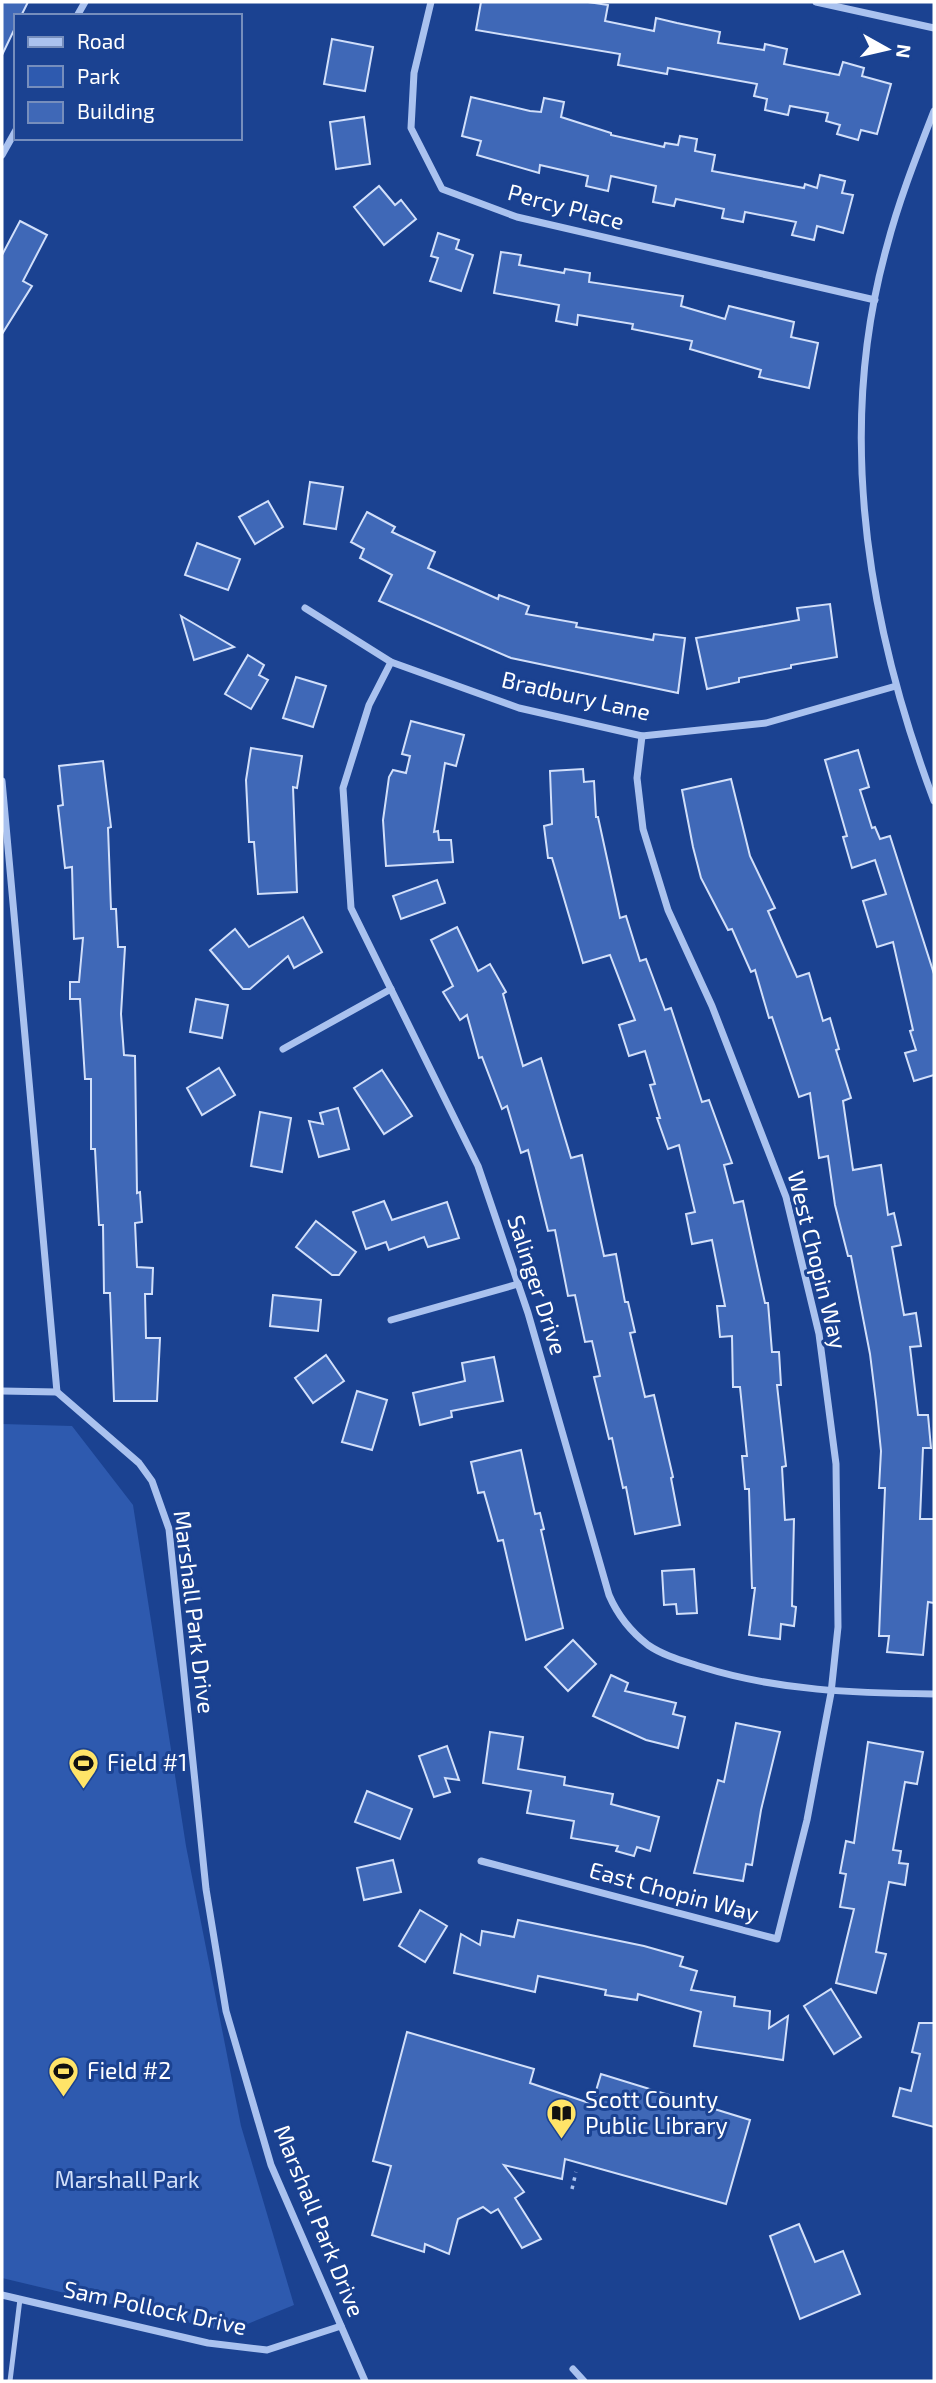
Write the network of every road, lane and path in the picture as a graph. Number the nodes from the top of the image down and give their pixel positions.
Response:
1 (432, 2) edge
2 (816, 2) edge
3 (934, 28) edge
4 (934, 111) edge
5 (14, 134) edge
6 (2, 155) edge
7 (875, 300) junction
8 (305, 608) dead end
9 (391, 662) junction
10 (896, 686) junction
11 (642, 736) junction
12 (2, 781) edge
13 (934, 802) edge
14 (391, 989) junction
15 (283, 1049) dead end
16 (518, 1284) junction
17 (391, 1320) dead end
18 (2, 1391) edge
19 (57, 1392) junction
20 (831, 1693) junction
21 (934, 1694) edge
22 (481, 1861) dead end
23 (576, 2172) dead end
24 (572, 2189) dead end
25 (2, 2295) edge
26 (20, 2299) junction
27 (341, 2326) junction
28 (573, 2369) dead end
29 (10, 2381) edge
30 (365, 2381) edge
31 (584, 2381) edge

1 - 7 street, Percy Place
2 - 3 street
4 - 7 street
5 - 6 street
7 - 10 street
8 - 9 street, Bradbury Lane
9 - 11 street, Bradbury Lane
9 - 14 street, Salinger Drive
10 - 11 street, Bradbury Lane
10 - 13 street
11 - 20 street, West Chopin Way
12 - 19 street
14 - 15 street
14 - 16 street, Salinger Drive
16 - 17 street
16 - 20 street, Salinger Drive
18 - 19 street
19 - 27 street, Marshall Park Drive
20 - 21 street, Salinger Drive
20 - 22 street, East Chopin Way
23 - 24 path
25 - 26 street, Sam Pollock Drive
26 - 27 street, Sam Pollock Drive
26 - 29 lane
27 - 30 street, Marshall Park Drive
28 - 31 street

